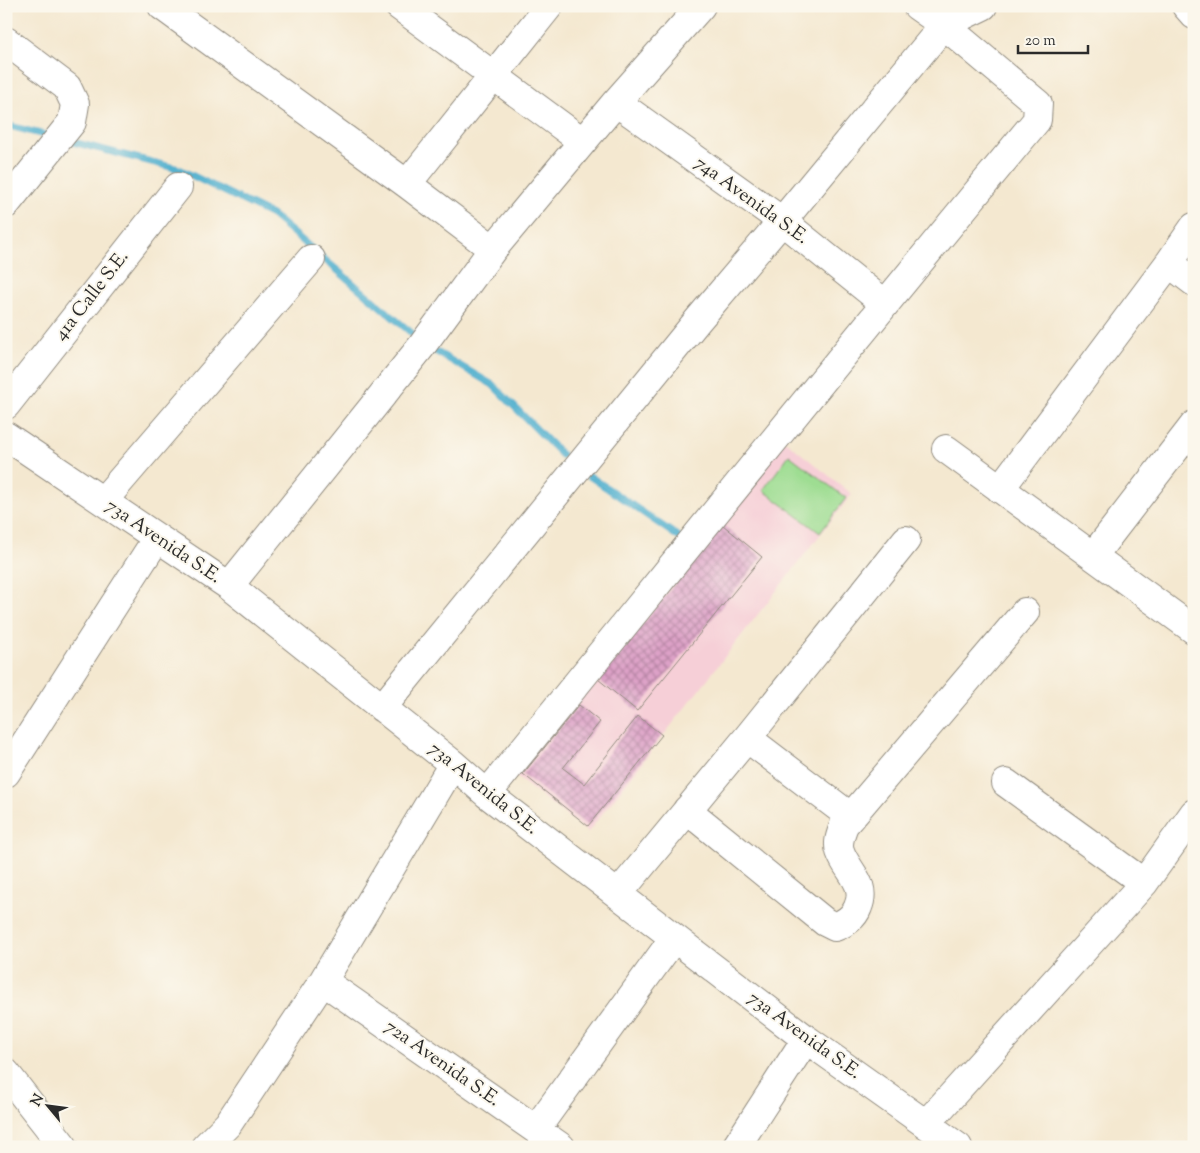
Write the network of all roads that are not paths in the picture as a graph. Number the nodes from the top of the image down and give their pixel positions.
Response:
1 (162, 6) edge
2 (398, 6) edge
3 (549, 6) edge
4 (701, 6) edge
5 (917, 6) edge
6 (983, 6) edge
7 (1186, 6) edge
8 (1194, 15) edge
9 (944, 25) junction
10 (6, 41) edge
11 (494, 76) junction
12 (616, 102) junction
13 (582, 141) junction
14 (407, 184) junction
15 (178, 187) dead end
16 (6, 204) edge
17 (782, 221) junction
18 (1194, 227) edge
19 (493, 249) junction
20 (311, 259) dead end
21 (1169, 263) junction
22 (1194, 282) edge
23 (884, 303) junction
24 (6, 405) edge
25 (1194, 425) edge
26 (6, 436) edge
27 (946, 449) dead end
28 (1000, 489) junction
29 (102, 501) junction
30 (157, 538) junction
31 (906, 540) dead end
32 (1093, 556) junction
33 (230, 586) junction
34 (1025, 612) dead end
35 (1190, 619) edge
36 (382, 708) junction
37 (747, 738) junction
38 (452, 764) junction
39 (6, 773) edge
40 (1006, 783) dead end
41 (487, 794) junction
42 (687, 810) junction
43 (1194, 813) edge
44 (851, 817) junction
45 (1186, 842) edge
46 (1144, 883) junction
47 (618, 894) junction
48 (674, 938) junction
49 (323, 982) junction
50 (806, 1039) junction
51 (6, 1073) edge
52 (926, 1124) junction
53 (536, 1129) junction
54 (951, 1145) edge
55 (64, 1147) edge
56 (205, 1147) edge
57 (561, 1147) edge
58 (736, 1147) edge

1 - 14 street
2 - 11 street
3 - 11 street
4 - 12 street
5 - 9 street
6 - 9 street
7 - 8 street
9 - 17 street
9 - 23 street
10 - 16 street
11 - 13 street
11 - 14 street
12 - 13 street
12 - 17 street, 74a Avenida S.E.
13 - 19 street
14 - 19 street
15 - 24 street, 41a Calle S.E.
17 - 23 street, 74a Avenida S.E.
17 - 36 street
18 - 21 street
19 - 33 street
20 - 29 street
21 - 22 street
21 - 28 street
23 - 41 street
25 - 32 street
26 - 29 street, 73a Avenida S.E.
27 - 28 street
28 - 32 street
29 - 30 street, 73a Avenida S.E.
30 - 33 street, 73a Avenida S.E.
30 - 39 street
31 - 37 street
32 - 35 street
33 - 36 street, 73a Avenida S.E.
34 - 44 street
36 - 38 street, 73a Avenida S.E.
37 - 42 street
37 - 44 street
38 - 41 street, 73a Avenida S.E.
38 - 49 street
40 - 46 street
41 - 47 street, 73a Avenida S.E.
42 - 44 street
42 - 47 street
43 - 45 street
45 - 46 street
46 - 52 street
47 - 48 street, 73a Avenida S.E.
48 - 50 street, 73a Avenida S.E.
48 - 53 street
49 - 53 street, 72a Avenida S.E.
49 - 56 street
50 - 52 street, 73a Avenida S.E.
50 - 58 street
51 - 55 street
52 - 54 street, 73a Avenida S.E.
53 - 57 street, 72a Avenida S.E.

